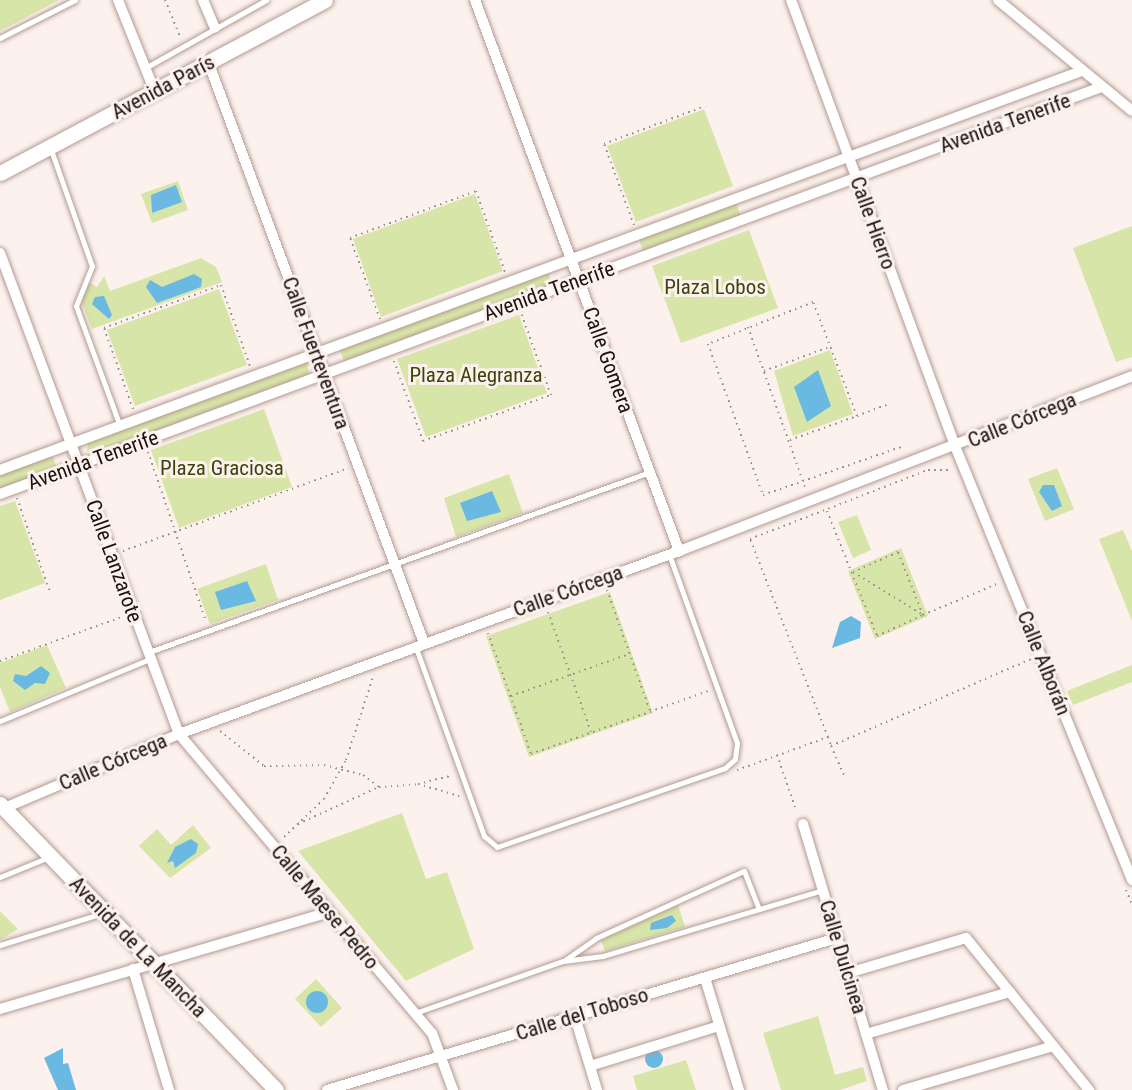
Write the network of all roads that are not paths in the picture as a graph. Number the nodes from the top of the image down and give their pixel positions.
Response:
1 (75, 0) edge
2 (118, 0) edge
3 (203, 0) edge
4 (266, 0) edge
5 (326, 0) edge
6 (475, 0) edge
7 (791, 0) edge
8 (998, 0) edge
9 (215, 28) junction
10 (0, 38) edge
11 (209, 64) junction
12 (145, 68) junction
13 (1080, 72) junction
14 (1098, 88) junction
15 (155, 92) junction
16 (1132, 111) edge
17 (50, 147) junction
18 (849, 157) junction
19 (0, 173) edge
20 (856, 178) junction
21 (0, 253) edge
22 (572, 260) junction
23 (579, 280) junction
24 (316, 354) junction
25 (324, 375) junction
26 (1132, 378) edge
27 (120, 426) junction
28 (71, 444) junction
29 (955, 446) junction
30 (78, 465) junction
31 (0, 471) edge
32 (650, 472) junction
33 (0, 494) edge
34 (674, 553) junction
35 (394, 565) junction
36 (420, 645) junction
37 (149, 656) junction
38 (0, 721) edge
39 (178, 734) junction
40 (1, 808) edge
41 (803, 824) dead end
42 (50, 856) junction
43 (0, 877) edge
44 (1132, 880) edge
45 (823, 890) junction
46 (759, 909) junction
47 (330, 912) junction
48 (105, 913) junction
49 (837, 938) junction
50 (0, 945) edge
51 (563, 961) junction
52 (154, 963) junction
53 (133, 969) junction
54 (848, 973) junction
55 (705, 978) junction
56 (1010, 992) junction
57 (0, 1009) edge
58 (415, 1013) junction
59 (575, 1017) junction
60 (719, 1026) junction
61 (866, 1034) junction
62 (1053, 1046) junction
63 (443, 1056) junction
64 (590, 1066) junction
65 (170, 1090) edge
66 (276, 1090) edge
67 (327, 1090) edge
68 (453, 1090) edge
69 (597, 1090) edge
70 (739, 1090) edge
71 (883, 1090) edge
72 (903, 1090) edge
73 (1089, 1090) edge

1 - 10 lane
2 - 12 street
3 - 9 street
4 - 9 lane
5 - 11 main road, Avenida París
6 - 22 street, Calle Gomera
7 - 18 street, Calle Hierro
8 - 13 street
9 - 12 lane
11 - 15 main road, Avenida París
11 - 24 street, Calle Fuerteventura
12 - 15 street
13 - 14 street
13 - 18 street, Avenida Tenerife
14 - 16 street
14 - 20 street, Avenida Tenerife
15 - 17 main road, Avenida París
17 - 19 main road, Avenida París
17 - 27 lane
18 - 20 street, Calle Hierro
18 - 22 street, Avenida Tenerife
20 - 23 street, Avenida Tenerife
20 - 29 street, Calle Hierro
21 - 28 street, Calle Lanzarote
22 - 23 street, Calle Gomera
22 - 24 street, Avenida Tenerife
23 - 25 street, Avenida Tenerife
23 - 32 street, Calle Gomera
24 - 25 street, Calle Fuerteventura
24 - 27 street, Avenida Tenerife
25 - 30 street, Avenida Tenerife
25 - 35 street, Calle Fuerteventura
26 - 29 street, Calle Córcega
27 - 28 street, Avenida Tenerife
28 - 30 street, Calle Lanzarote
28 - 31 street, Avenida Tenerife
29 - 34 street, Calle Córcega
29 - 44 street, Calle Alborán
30 - 33 street, Avenida Tenerife
30 - 37 street, Calle Lanzarote
32 - 34 street, Calle Gomera
32 - 35 lane
34 - 36 street, Calle Córcega
34 - 36 lane
35 - 36 street, Calle Fuerteventura
35 - 37 lane
36 - 39 street, Calle Córcega
37 - 38 lane
37 - 39 street, Calle Lanzarote
39 - 40 street, Calle Córcega
39 - 47 street, Calle Maese Pedro
40 - 42 main road, Avenida de La Mancha
41 - 45 street, Calle Dulcinea
42 - 43 lane
42 - 48 main road, Avenida de La Mancha
45 - 46 lane
45 - 49 street, Calle Dulcinea
46 - 51 lane
46 - 51 lane
47 - 52 street
47 - 58 street, Calle Maese Pedro
48 - 50 lane
48 - 52 main road, Avenida de La Mancha
49 - 54 street, Calle Dulcinea
49 - 55 street, Calle del Toboso
51 - 58 lane
52 - 53 street
52 - 66 main road, Avenida de La Mancha
53 - 57 street
53 - 65 street
54 - 56 street
54 - 61 street, Calle Dulcinea
55 - 59 street, Calle del Toboso
55 - 60 street
56 - 61 street
56 - 62 street
58 - 63 street, Calle Maese Pedro
59 - 63 street, Calle del Toboso
59 - 64 street
60 - 64 street
60 - 70 street
61 - 71 street, Calle Dulcinea
62 - 72 street
62 - 73 street
63 - 67 street, Calle del Toboso
63 - 68 street, Calle Maese Pedro
64 - 69 street

